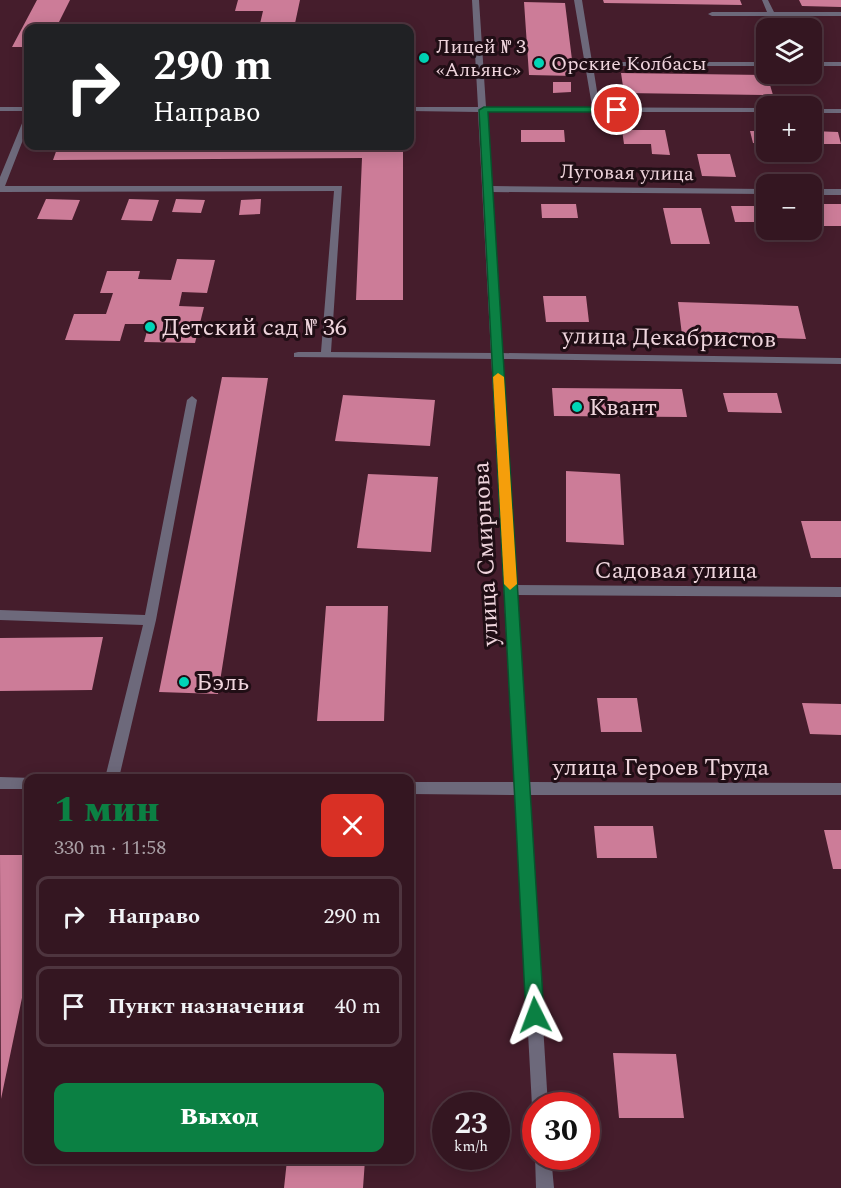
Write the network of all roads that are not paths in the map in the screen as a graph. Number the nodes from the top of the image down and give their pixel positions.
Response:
1 (476, 0) edge
2 (578, 0) edge
3 (765, 0) edge
4 (771, 14) junction
5 (841, 14) edge
6 (712, 15) dead end
7 (589, 64) junction
8 (756, 64) edge
9 (822, 64) edge
10 (841, 64) edge
11 (0, 109) edge
12 (24, 109) edge
13 (414, 109) edge
14 (484, 110) junction
15 (596, 110) junction
16 (756, 110) edge
17 (822, 111) edge
18 (841, 111) edge
19 (24, 128) edge
20 (0, 188) edge
21 (488, 189) junction
22 (756, 191) edge
23 (822, 192) edge
24 (841, 192) edge
25 (298, 355) dead end
26 (326, 355) junction
27 (497, 356) junction
28 (841, 361) edge
29 (192, 400) dead end
30 (511, 590) junction
31 (841, 592) edge
32 (0, 615) edge
33 (150, 620) junction
34 (113, 774) edge
35 (0, 783) edge
36 (24, 783) edge
37 (414, 788) edge
38 (841, 789) edge
39 (522, 790) junction
40 (539, 1092) edge
41 (544, 1170) edge
42 (545, 1188) edge

1 - 14 street, улица Смирнова
2 - 7 street
3 - 4 street
4 - 5 street
4 - 6 street
7 - 8 street
7 - 15 street
9 - 10 street
11 - 12 street
13 - 14 street
14 - 15 street
14 - 21 street, улица Смирнова
15 - 16 street
17 - 18 street
19 - 20 street
20 - 26 street
21 - 22 street, Луговая улица
21 - 27 street, улица Смирнова
23 - 24 street
25 - 26 street, улица Декабристов
26 - 27 street, улица Декабристов
27 - 28 street, улица Декабристов
27 - 30 street, улица Смирнова
29 - 33 street
30 - 31 street, Садовая улица
30 - 39 street, улица Смирнова
32 - 33 street
33 - 34 street
35 - 36 street
37 - 39 street, улица Героев Труда
38 - 39 street, улица Героев Труда
39 - 40 street, улица Смирнова
41 - 42 street

